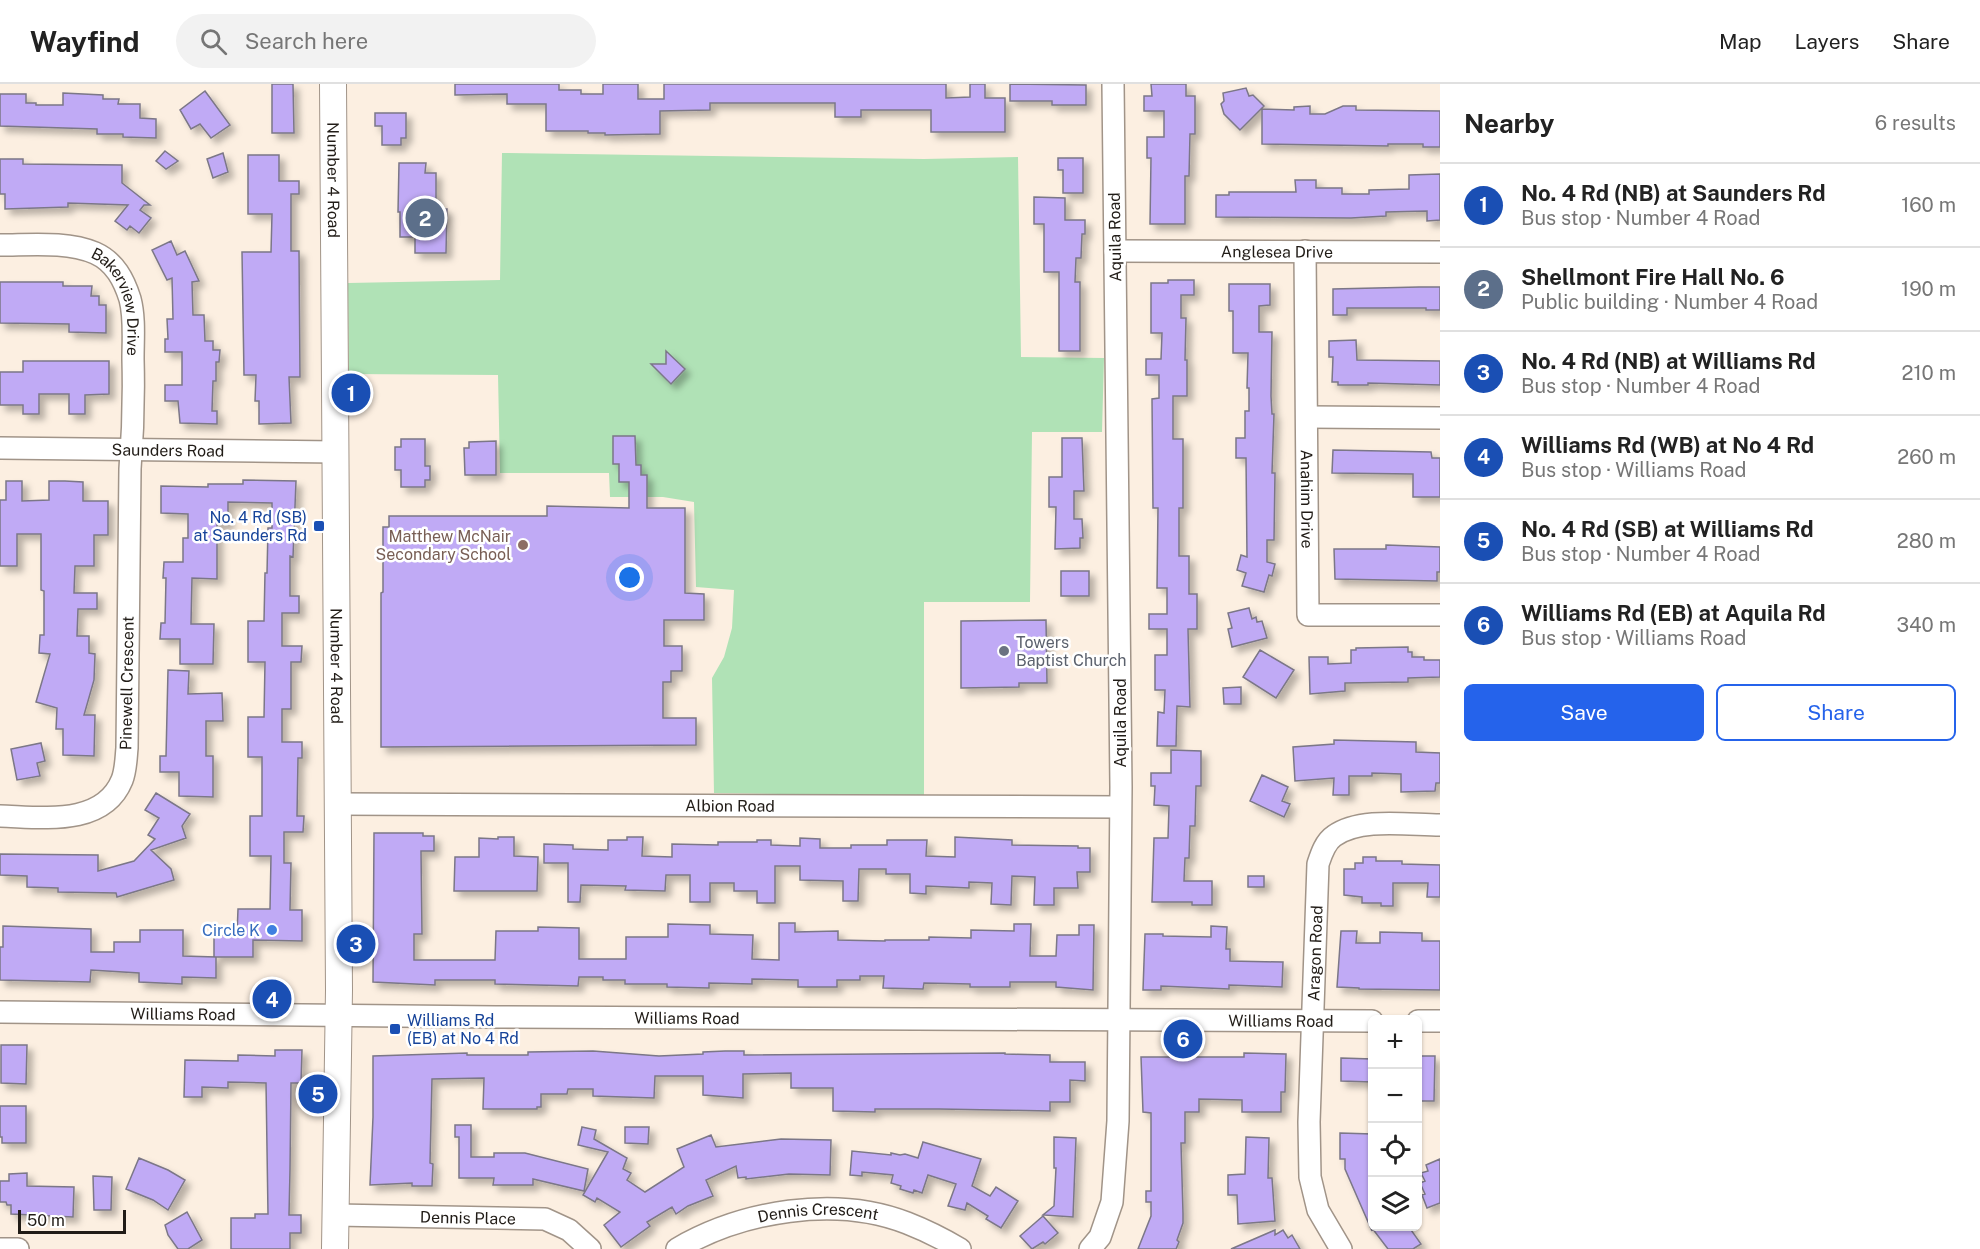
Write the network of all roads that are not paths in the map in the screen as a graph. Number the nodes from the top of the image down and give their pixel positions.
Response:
1 (333, 84) edge
2 (1113, 84) edge
3 (0, 245) edge
4 (1115, 251) junction
5 (1305, 251) junction
6 (1440, 252) edge
7 (1308, 417) junction
8 (1440, 418) edge
9 (0, 448) edge
10 (132, 450) junction
11 (336, 452) junction
12 (1440, 615) edge
13 (338, 804) junction
14 (1120, 807) junction
15 (0, 816) edge
16 (1440, 825) edge
17 (0, 1011) edge
18 (339, 1015) junction
19 (1118, 1020) junction
20 (1313, 1020) junction
21 (1368, 1021) edge
22 (1422, 1021) edge
23 (1440, 1021) edge
24 (336, 1215) junction
25 (0, 1249) edge
26 (18, 1249) edge
27 (335, 1249) edge
28 (590, 1249) edge
29 (678, 1249) edge
30 (960, 1249) edge
31 (1090, 1249) edge
32 (1341, 1249) edge

1 - 11 main road, Number 4 Road
2 - 4 street, Aquila Road
3 - 10 street, Bakerview Drive
4 - 5 street, Anglesea Drive
4 - 14 street, Aquila Road
5 - 6 street, Anglesea Drive
5 - 7 street, Anahim Drive
7 - 8 street
7 - 12 street, Anahim Drive
9 - 10 street, Saunders Road
10 - 11 street, Saunders Road
10 - 15 street, Pinewell Crescent
11 - 13 main road, Number 4 Road
13 - 14 street, Albion Road
13 - 18 main road, Number 4 Road
14 - 19 street, Aquila Road
16 - 20 street, Aragon Road
17 - 18 street, Williams Road
18 - 19 street, Williams Road
18 - 24 main road, Number 4 Road
19 - 20 street, Williams Road
19 - 31 street, Aquila Road
20 - 21 street, Williams Road
20 - 32 street, Aragon Road
22 - 23 street
24 - 27 main road, Number 4 Road
24 - 28 street, Dennis Place
25 - 26 street
29 - 30 street, Dennis Crescent

